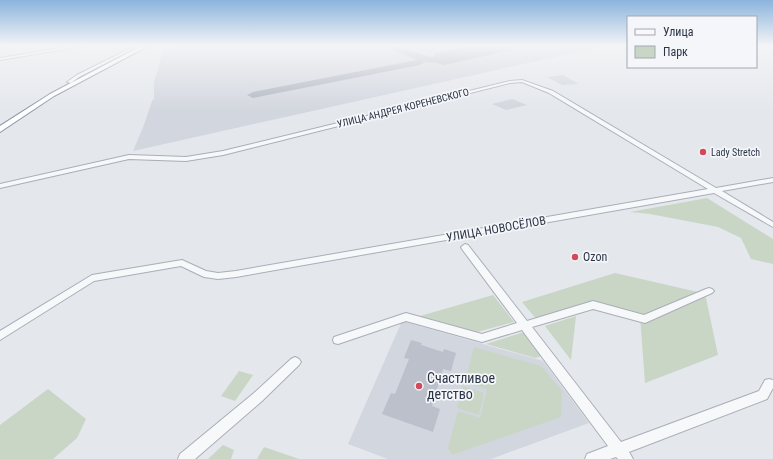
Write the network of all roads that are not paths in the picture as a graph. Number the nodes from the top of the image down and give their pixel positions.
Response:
1 (97, 67) edge
2 (105, 67) edge
3 (0, 123) edge
4 (0, 130) edge
5 (773, 180) edge
6 (0, 186) edge
7 (716, 191) junction
8 (773, 225) edge
9 (465, 247) dead end
10 (709, 291) dead end
11 (525, 326) junction
12 (0, 336) edge
13 (338, 340) dead end
14 (295, 362) dead end
15 (769, 384) dead end
16 (623, 454) edge
17 (185, 459) edge
18 (592, 459) edge

1 - 3 highway
2 - 4 highway
5 - 7 street, УЛИЦА НОВОСЁЛОВ
6 - 7 street, УЛИЦА АНДРЕЯ КОРЕНЕВСКОГО
7 - 8 street, УЛИЦА АНДРЕЯ КОРЕНЕВСКОГО
7 - 12 street, УЛИЦА НОВОСЁЛОВ
9 - 11 street
10 - 11 street
11 - 13 street
11 - 16 street
14 - 17 street
15 - 16 street
16 - 18 street

